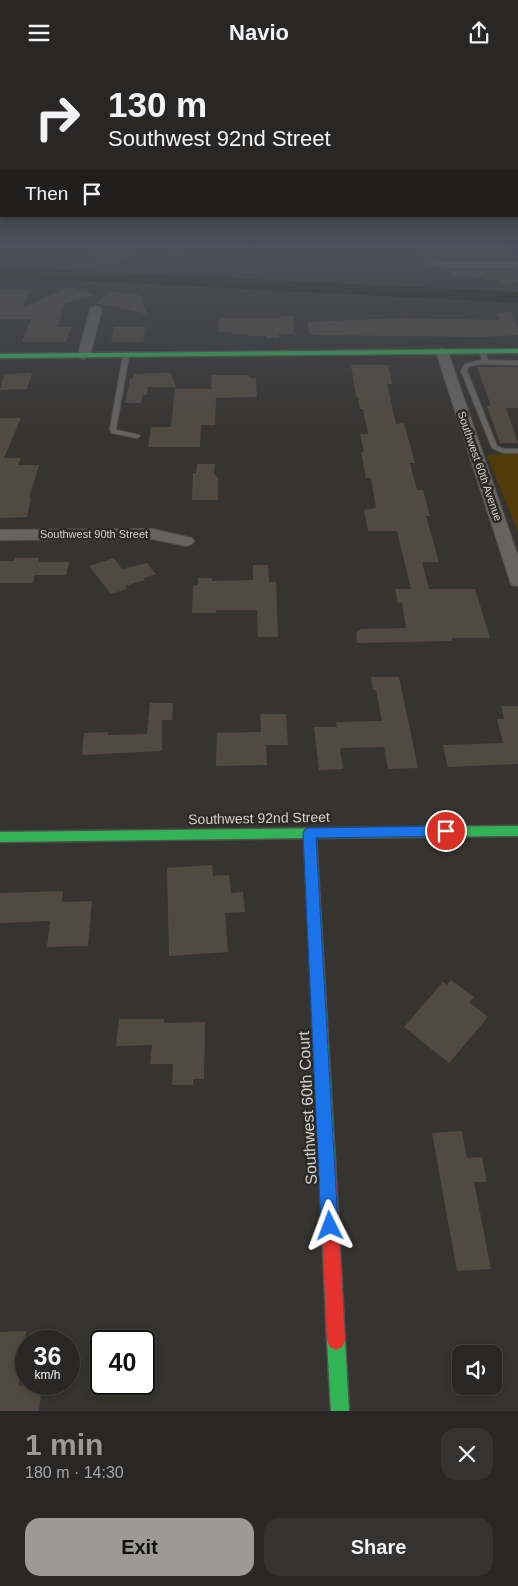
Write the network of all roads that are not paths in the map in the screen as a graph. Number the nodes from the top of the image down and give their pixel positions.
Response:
1 (96, 311) edge
2 (518, 351) edge
3 (442, 352) junction
4 (84, 355) junction
5 (126, 355) junction
6 (0, 356) edge
7 (482, 357) junction
8 (518, 363) edge
9 (137, 436) dead end
10 (518, 451) edge
11 (0, 535) edge
12 (186, 541) dead end
13 (518, 581) edge
14 (518, 831) edge
15 (310, 833) junction
16 (0, 837) edge
17 (340, 1411) edge

1 - 4 street
2 - 7 street
3 - 5 street
3 - 7 street
3 - 13 street, Southwest 60th Avenue
4 - 5 street
4 - 6 street
5 - 9 lane
7 - 8 lane
7 - 10 lane
11 - 12 street, Southwest 90th Street
14 - 15 street, Southwest 92nd Street
15 - 16 street, Southwest 92nd Street
15 - 17 street, Southwest 60th Court

